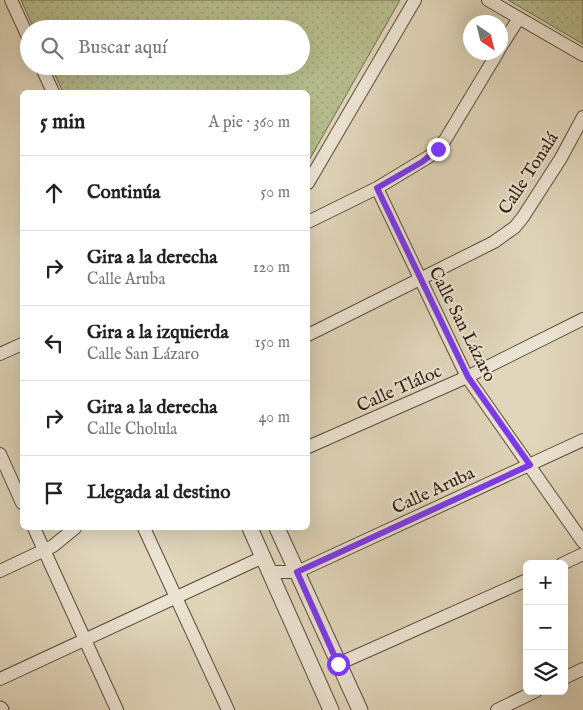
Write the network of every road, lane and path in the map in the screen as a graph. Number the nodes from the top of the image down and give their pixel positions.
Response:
1 (11, 0) edge
2 (415, 0) edge
3 (488, 0) edge
4 (518, 18) junction
5 (20, 20) edge
6 (508, 35) edge
7 (583, 55) edge
8 (493, 60) edge
9 (45, 75) edge
10 (52, 90) edge
11 (583, 117) edge
12 (310, 180) edge
13 (377, 188) junction
14 (310, 221) edge
15 (420, 280) junction
16 (583, 319) edge
17 (310, 334) edge
18 (20, 345) edge
19 (0, 354) edge
20 (468, 377) junction
21 (583, 440) edge
22 (310, 446) edge
23 (0, 454) edge
24 (530, 465) junction
25 (20, 499) edge
26 (35, 530) edge
27 (73, 530) edge
28 (145, 530) edge
29 (251, 530) edge
30 (278, 530) edge
31 (583, 542) edge
32 (44, 550) junction
33 (583, 554) edge
34 (263, 557) junction
35 (568, 561) edge
36 (0, 571) edge
37 (270, 572) junction
38 (297, 572) junction
39 (523, 582) edge
40 (176, 597) junction
41 (85, 639) junction
42 (338, 664) junction
43 (583, 669) edge
44 (568, 676) edge
45 (0, 679) edge
46 (528, 695) edge
47 (117, 710) edge
48 (228, 710) edge
49 (331, 710) edge
50 (360, 710) edge
51 (496, 710) edge

1 - 5 street
2 - 12 street
3 - 4 street
4 - 6 street
4 - 7 street
8 - 13 street
9 - 10 street
11 - 15 street, Calle Tonalá
13 - 14 street
13 - 15 street, Calle San Lázaro
15 - 17 street, Calle Tonalá
15 - 20 street, Calle San Lázaro
16 - 20 street, Calle Tláloc
18 - 19 street
20 - 22 street, Calle Tláloc
20 - 24 street, Calle San Lázaro
21 - 24 street, Calle Aruba
23 - 25 street
24 - 31 street, Calle San Lázaro
24 - 38 street, Calle Aruba
26 - 32 street
27 - 32 street
28 - 40 street
29 - 34 street
30 - 38 street
32 - 36 street
32 - 41 street
33 - 35 street
34 - 37 street
34 - 40 street
37 - 38 street
37 - 49 street
38 - 42 street
39 - 42 street
40 - 41 street
40 - 48 street
41 - 45 street
41 - 47 street
42 - 50 street
43 - 44 street
46 - 51 street

